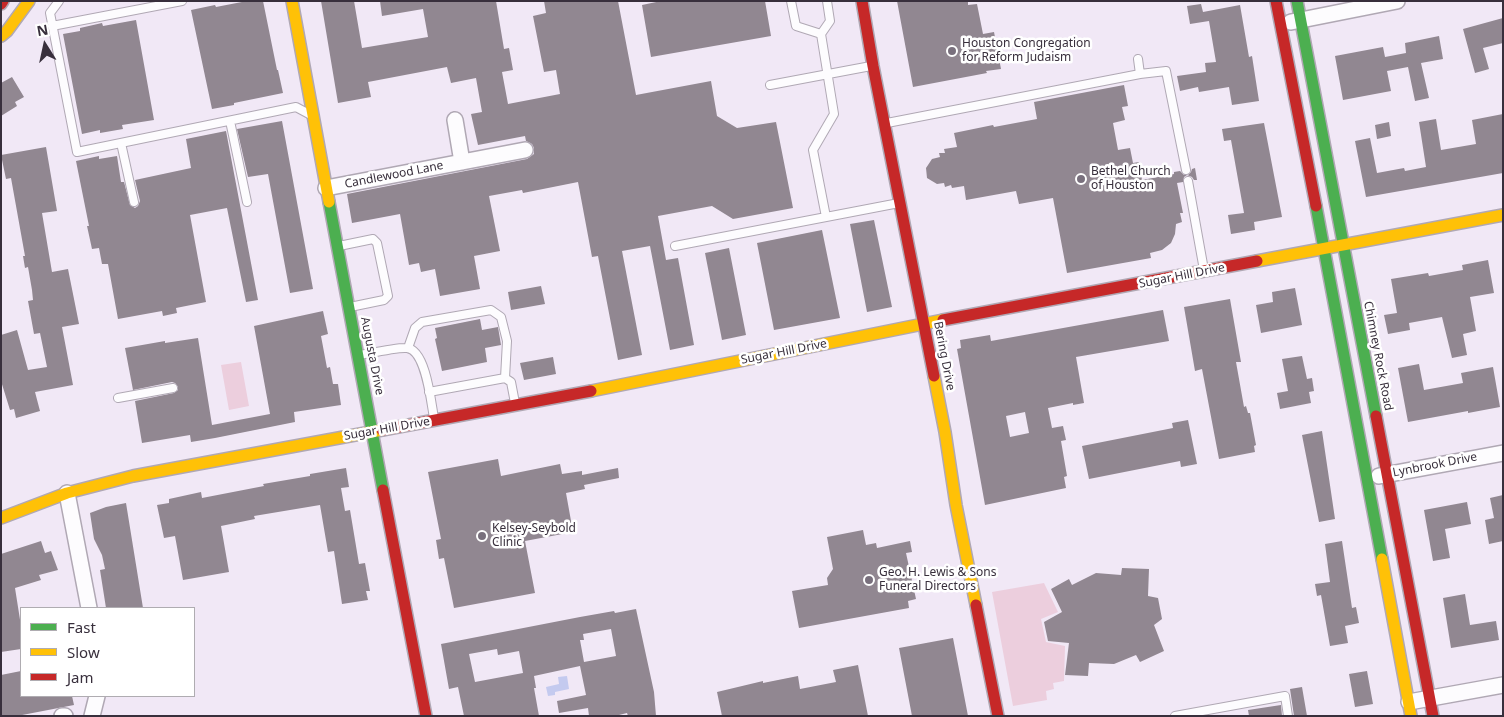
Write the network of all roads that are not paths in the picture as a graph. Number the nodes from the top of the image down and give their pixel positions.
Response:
1 (29, 1) edge
2 (60, 1) edge
3 (182, 1) edge
4 (292, 1) edge
5 (791, 1) edge
6 (827, 1) edge
7 (862, 1) edge
8 (1276, 1) edge
9 (1296, 1) edge
10 (1397, 1) edge
11 (1300, 20) junction
12 (1280, 24) junction
13 (52, 26) junction
14 (821, 34) junction
15 (1, 36) edge
16 (1138, 59) dead end
17 (873, 66) junction
18 (828, 74) junction
19 (1140, 74) junction
20 (770, 85) dead end
21 (313, 116) junction
22 (454, 120) dead end
23 (230, 122) junction
24 (885, 123) junction
25 (121, 143) junction
26 (525, 150) dead end
27 (462, 162) junction
28 (1186, 170) dead end
29 (1188, 182) dead end
30 (326, 188) junction
31 (134, 202) dead end
32 (248, 202) dead end
33 (900, 203) junction
34 (1503, 215) edge
35 (826, 217) junction
36 (337, 246) junction
37 (675, 246) dead end
38 (1343, 246) junction
39 (1324, 250) junction
40 (1204, 272) junction
41 (349, 307) junction
42 (923, 325) junction
43 (408, 348) junction
44 (358, 355) junction
45 (505, 378) junction
46 (173, 388) dead end
47 (429, 392) junction
48 (118, 398) dead end
49 (515, 405) junction
50 (434, 420) junction
51 (373, 431) junction
52 (1503, 452) edge
53 (1386, 474) junction
54 (1367, 478) junction
55 (67, 494) junction
56 (1, 518) edge
57 (89, 607) edge
58 (1503, 685) edge
59 (97, 697) edge
60 (1430, 698) junction
61 (1410, 709) edge
62 (92, 716) edge
63 (426, 716) edge
64 (998, 716) edge
65 (1175, 716) edge
66 (1288, 716) edge
67 (1433, 716) edge

1 - 15 street
2 - 13 lane
3 - 13 lane
4 - 21 street, Augusta Drive
5 - 14 lane
6 - 14 lane
7 - 17 street, Bering Drive
8 - 12 street
9 - 11 street, Chimney Rock Road
10 - 11 street
11 - 12 street
11 - 38 street, Chimney Rock Road
12 - 39 street
13 - 25 lane
14 - 18 lane
16 - 19 lane
17 - 18 lane
17 - 24 street, Bering Drive
18 - 20 lane
18 - 35 lane
19 - 24 lane
19 - 28 lane
21 - 23 lane
21 - 30 street, Augusta Drive
22 - 27 street
23 - 25 lane
23 - 32 lane
24 - 33 street, Bering Drive
25 - 31 lane
26 - 27 street, Candlewood Lane
27 - 30 street, Candlewood Lane
29 - 40 lane
30 - 36 street, Augusta Drive
33 - 35 lane
33 - 42 street, Bering Drive
34 - 38 street, Sugar Hill Drive
35 - 37 lane
36 - 41 street, Augusta Drive
36 - 41 lane
38 - 39 street, Sugar Hill Drive
38 - 53 street, Chimney Rock Road
39 - 40 street, Sugar Hill Drive
39 - 54 street
40 - 42 street, Sugar Hill Drive
41 - 44 street, Augusta Drive
42 - 49 street, Sugar Hill Drive
42 - 64 street, Bering Drive
43 - 44 lane
43 - 45 lane
43 - 47 lane
44 - 51 street, Augusta Drive
45 - 47 lane
45 - 49 lane
46 - 48 lane
47 - 50 lane
49 - 50 street, Sugar Hill Drive
50 - 51 street, Sugar Hill Drive
51 - 55 street, Sugar Hill Drive
51 - 63 street, Augusta Drive
52 - 53 street, Lynbrook Drive
53 - 54 street, Lynbrook Drive
53 - 60 street, Chimney Rock Road
54 - 61 street
55 - 56 street, Sugar Hill Drive
55 - 57 street
58 - 60 street
59 - 62 street
60 - 61 street
60 - 67 street, Chimney Rock Road
65 - 66 lane

